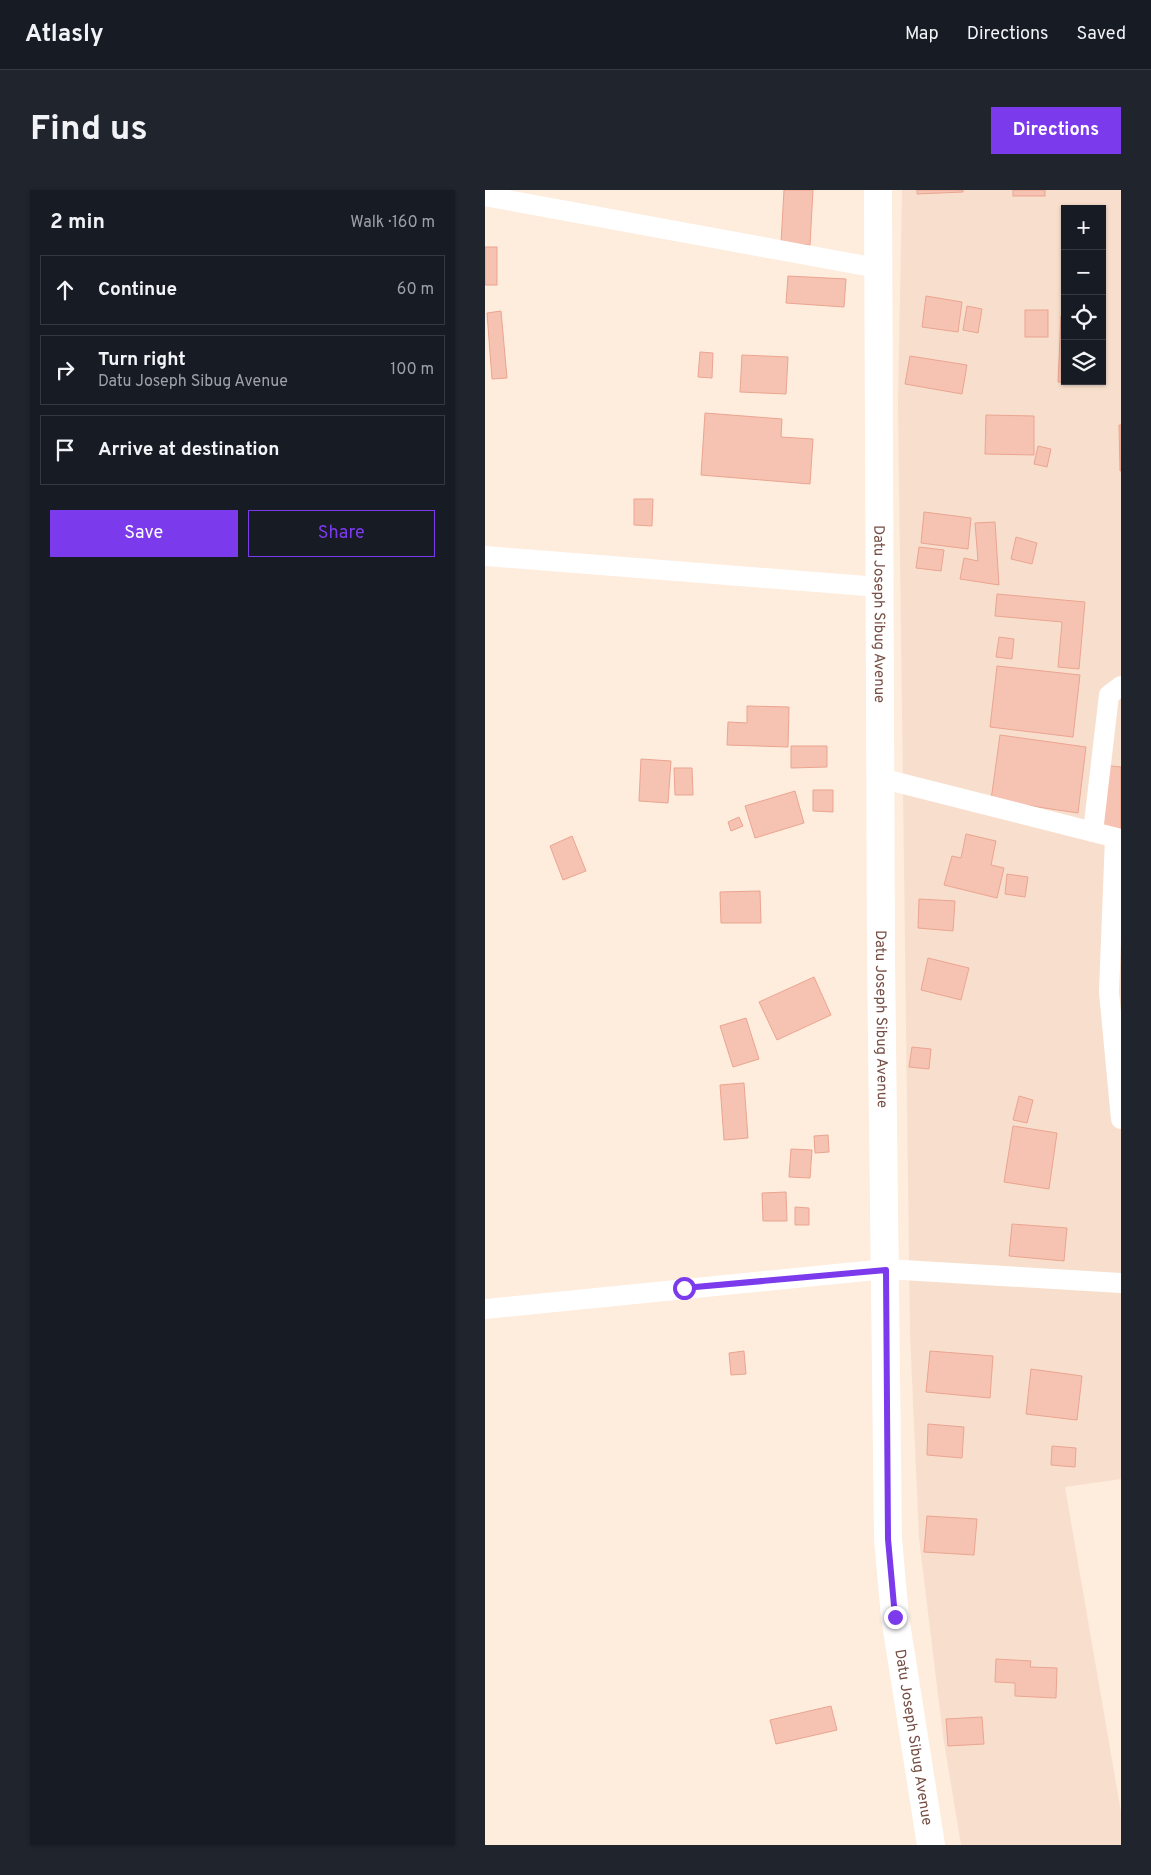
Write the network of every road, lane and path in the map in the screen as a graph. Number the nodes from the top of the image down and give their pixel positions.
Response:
1 (878, 190) edge
2 (485, 196) edge
3 (877, 268) junction
4 (485, 556) edge
5 (879, 588) junction
6 (1121, 686) edge
7 (880, 778) junction
8 (1093, 832) junction
9 (1118, 838) edge
10 (1121, 1119) edge
11 (886, 1270) junction
12 (1121, 1283) edge
13 (485, 1309) edge
14 (931, 1845) edge

1 - 3 main road, Datu Joseph Sibug Avenue
2 - 3 street
3 - 5 main road, Datu Joseph Sibug Avenue
4 - 5 street
5 - 7 main road, Datu Joseph Sibug Avenue
6 - 8 street
7 - 8 street
7 - 11 main road, Datu Joseph Sibug Avenue
8 - 9 street
9 - 10 street
11 - 12 street
11 - 13 street
11 - 14 main road, Datu Joseph Sibug Avenue

